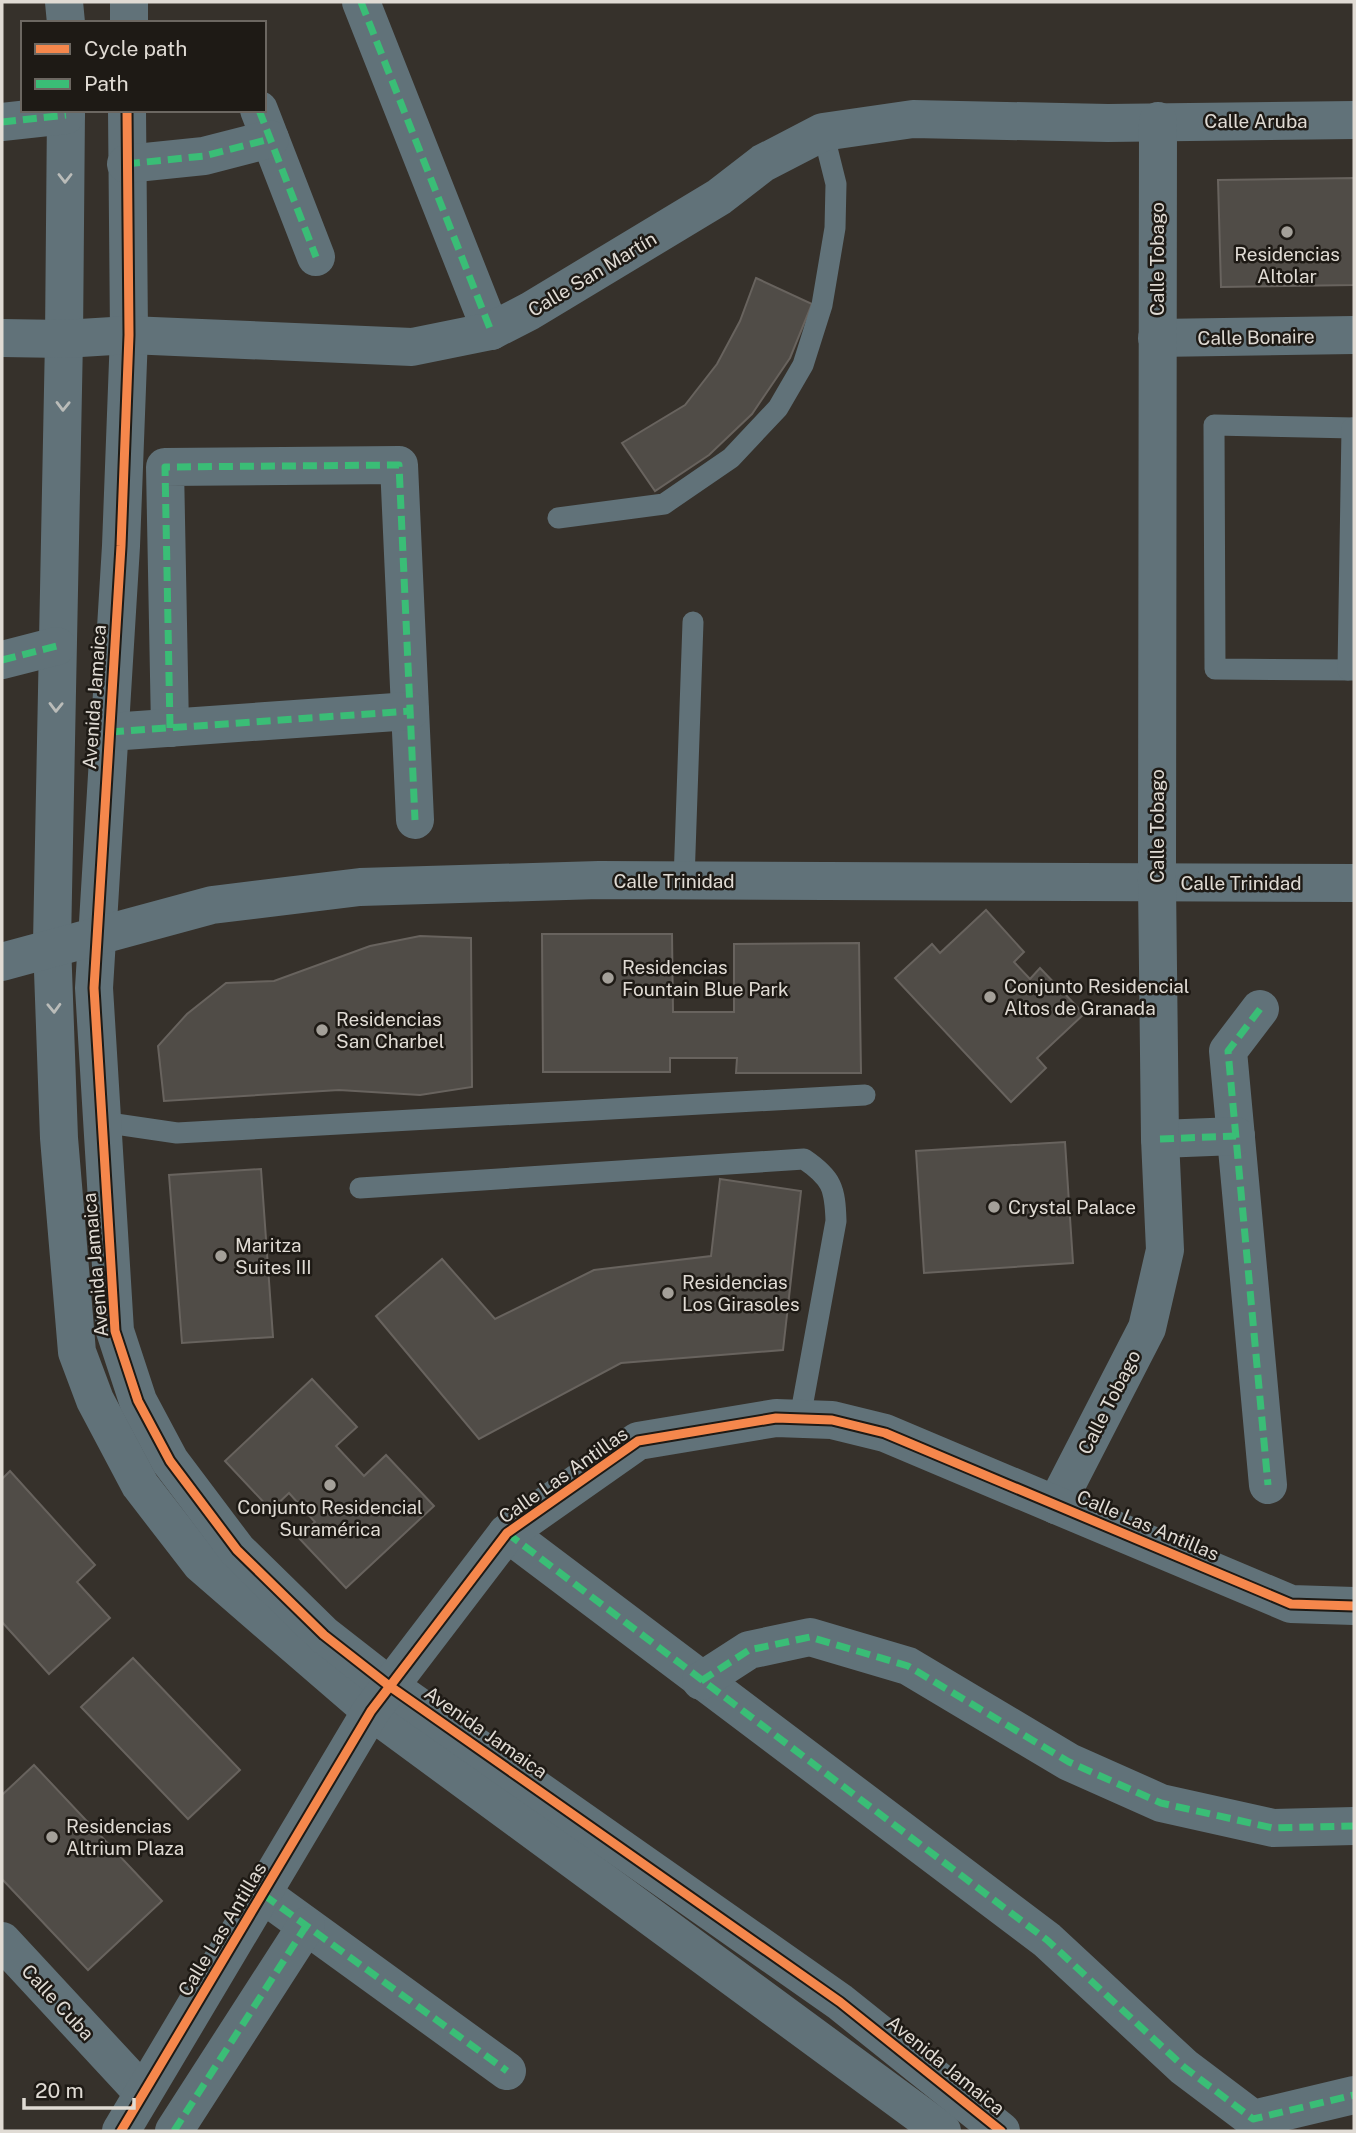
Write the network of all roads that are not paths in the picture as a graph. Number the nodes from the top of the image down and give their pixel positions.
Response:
1 (64, 2) edge
2 (129, 2) edge
3 (361, 2) edge
4 (66, 21) edge
5 (129, 21) edge
6 (127, 112) edge
7 (66, 113) edge
8 (1354, 120) edge
9 (1158, 121) junction
10 (2, 122) edge
11 (264, 124) edge
12 (823, 132) junction
13 (126, 164) junction
14 (316, 257) dead end
15 (491, 331) junction
16 (129, 335) junction
17 (1354, 335) edge
18 (2, 338) edge
19 (1157, 338) junction
20 (64, 339) junction
21 (1353, 428) edge
22 (558, 518) dead end
23 (693, 622) dead end
24 (57, 646) junction
25 (2, 660) edge
26 (1351, 670) edge
27 (410, 711) junction
28 (170, 728) junction
29 (110, 732) junction
30 (415, 820) dead end
31 (684, 881) junction
32 (1157, 883) junction
33 (1354, 883) edge
34 (97, 937) junction
35 (52, 948) junction
36 (2, 962) edge
37 (1260, 1009) dead end
38 (865, 1095) dead end
39 (102, 1122) junction
40 (1236, 1136) junction
41 (1160, 1139) junction
42 (360, 1188) dead end
43 (800, 1419) junction
44 (1268, 1485) dead end
45 (1056, 1505) junction
46 (507, 1533) junction
47 (1354, 1606) edge
48 (701, 1681) junction
49 (379, 1698) junction
50 (1354, 1826) edge
51 (264, 1895) junction
52 (306, 1926) junction
53 (2, 1941) edge
54 (508, 2071) dead end
55 (143, 2093) junction
56 (1354, 2095) edge
57 (952, 2123) edge
58 (121, 2131) edge
59 (174, 2131) edge
60 (1001, 2131) edge

1 - 4 street
2 - 5 street
3 - 15 street
6 - 13 street, Avenida Jamaica
7 - 10 street
7 -> 20 street, Avenida Jamaica
8 - 9 street, Calle Aruba
9 - 12 street, Calle San Martín
9 - 19 street, Calle Tobago
11 - 13 street
11 - 14 street
12 - 15 street, Calle San Martín
12 - 22 lane
13 - 16 street, Avenida Jamaica
15 - 16 street, Calle San Martín
16 - 20 street, Calle San Martín
16 - 29 street, Avenida Jamaica
17 - 19 street, Calle Bonaire
18 - 20 street, Calle San Martín
19 - 32 street, Calle Tobago
20 -> 24 street, Avenida Jamaica
21 - 26 lane
21 - 26 lane
23 - 31 lane
24 - 25 street
24 -> 35 street, Avenida Jamaica
27 - 28 street
27 - 28 street
27 - 30 street
28 - 29 street
29 - 34 street, Avenida Jamaica
31 - 32 street, Calle Trinidad
31 - 34 street, Calle Trinidad
32 - 33 street, Calle Trinidad
32 - 41 street, Calle Tobago
34 - 35 street, Calle Trinidad
34 - 39 street, Avenida Jamaica
35 - 36 street, Calle Trinidad
35 -> 49 street, Avenida Jamaica
37 - 40 street
38 - 39 lane
39 - 49 street, Avenida Jamaica
40 - 41 street
40 - 44 street
41 - 45 street, Calle Tobago
42 - 43 lane
43 - 45 street, Calle Las Antillas
43 - 46 street, Calle Las Antillas
45 - 47 street, Calle Las Antillas
46 - 48 street
46 - 49 street, Calle Las Antillas
48 - 50 street
48 - 56 street
49 - 51 street, Calle Las Antillas
49 - 57 street, Avenida Jamaica
51 - 52 street
51 - 55 street, Calle Las Antillas
52 - 54 street
52 - 59 street
53 - 55 street, Calle Cuba
55 - 58 street, Calle Las Antillas
57 - 60 street, Avenida Jamaica

